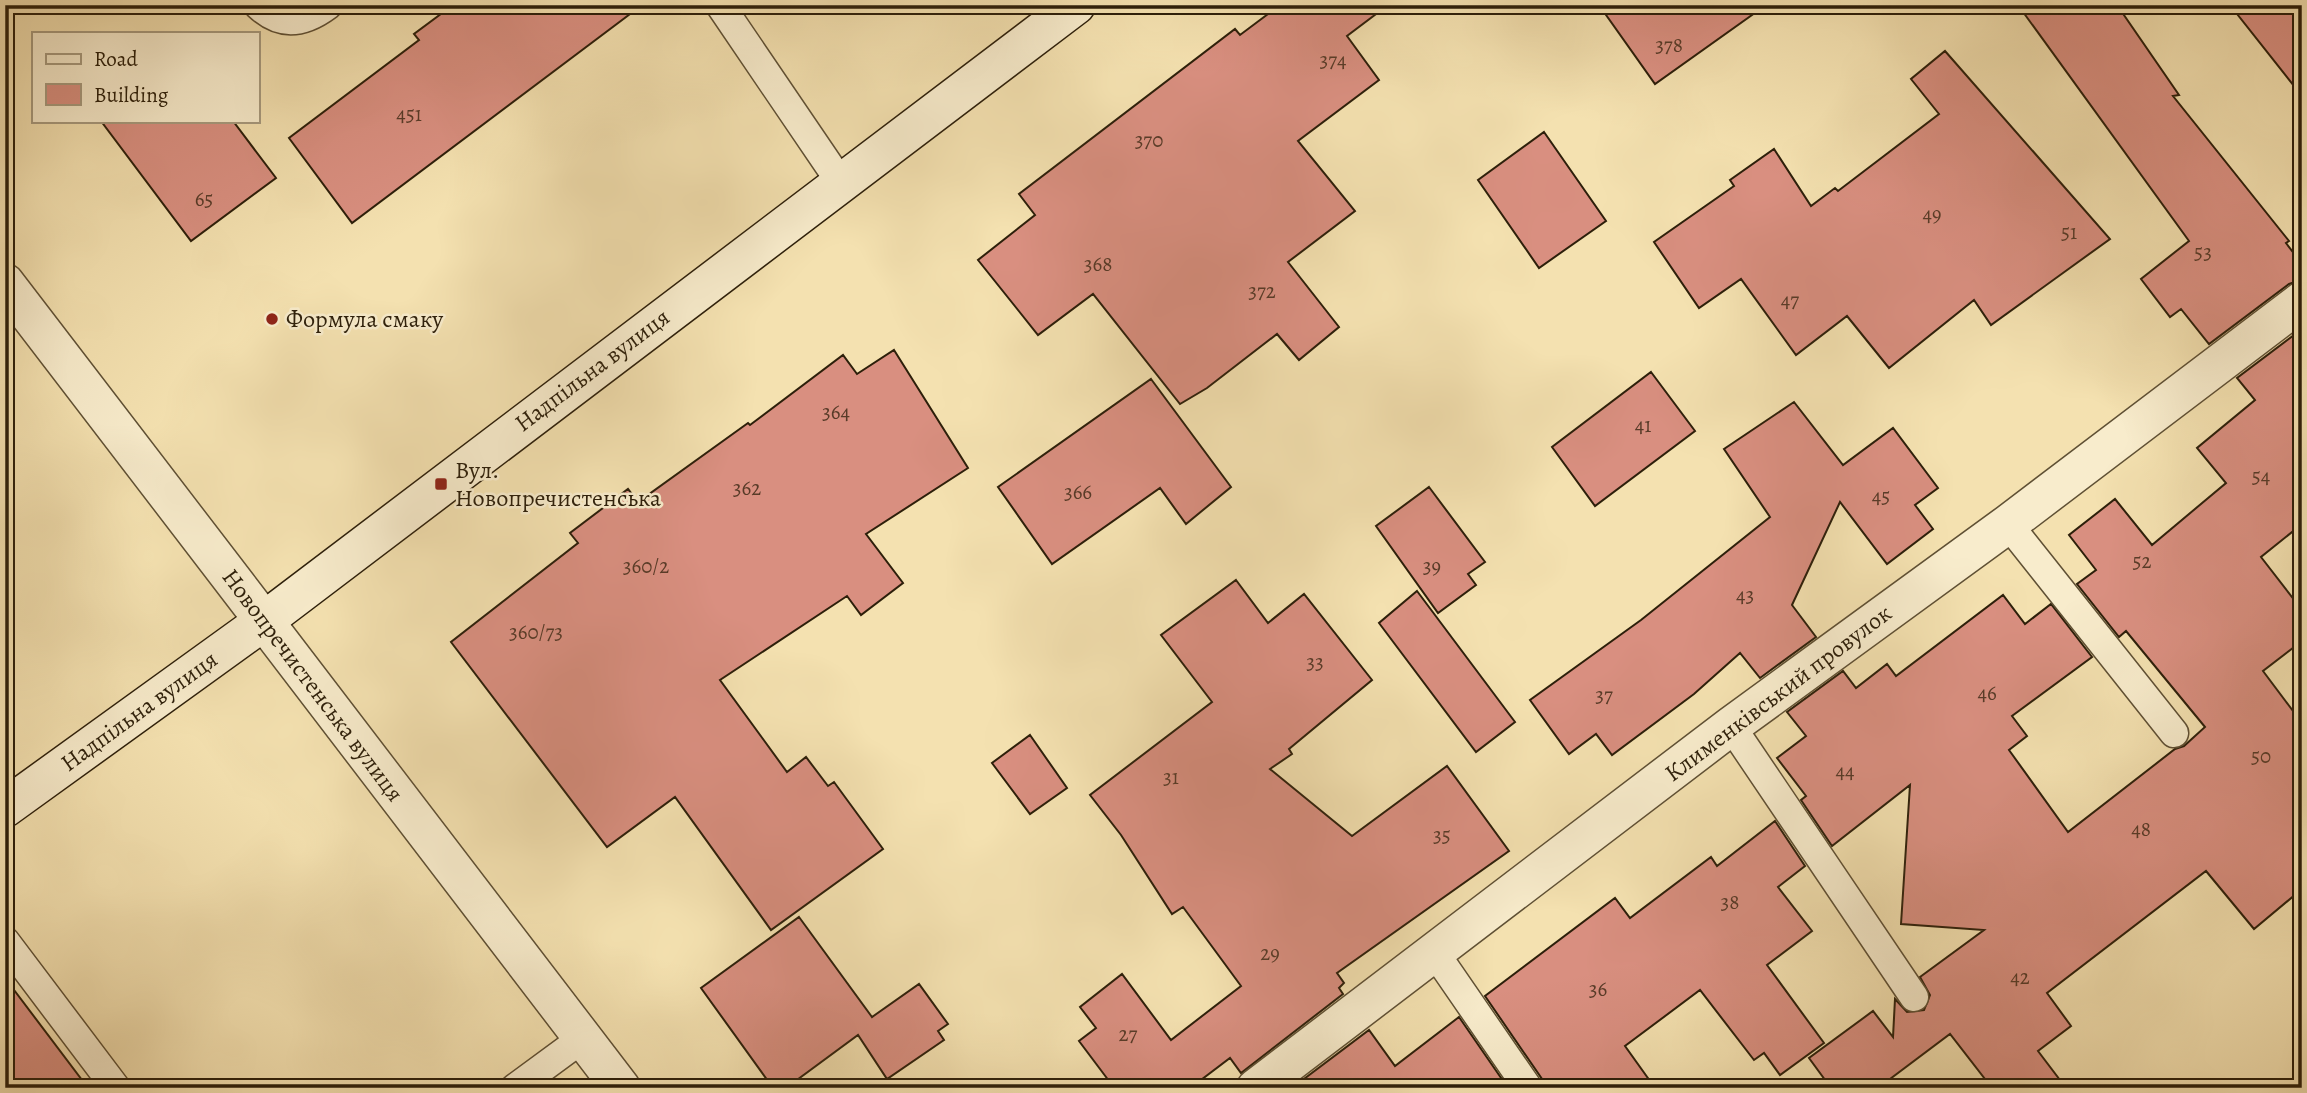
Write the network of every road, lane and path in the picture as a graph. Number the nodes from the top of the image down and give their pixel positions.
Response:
1 (258, 5) edge
2 (328, 5) edge
3 (720, 5) edge
4 (1076, 5) edge
5 (841, 183) junction
6 (5, 283) edge
7 (2301, 302) edge
8 (2008, 524) junction
9 (264, 621) junction
10 (1731, 726) junction
11 (2174, 733) dead end
12 (5, 808) edge
13 (5, 941) edge
14 (1435, 953) junction
15 (1914, 997) dead end
16 (583, 1038) junction
17 (116, 1088) edge
18 (515, 1088) edge
19 (621, 1088) edge
20 (1256, 1088) edge
21 (1528, 1088) edge

1 - 2 lane
3 - 5 lane
4 - 5 street, Надпільна вулиця
5 - 9 street, Надпільна вулиця
6 - 9 street, Новопречистенська вулиця
7 - 8 street, Клименківський провулок
8 - 10 street, Клименківський провулок
8 - 11 lane
9 - 12 street, Надпільна вулиця
9 - 16 street, Новопречистенська вулиця
10 - 14 street, Клименківський провулок
10 - 15 lane
13 - 17 lane
14 - 20 street, Клименківський провулок
14 - 21 lane
16 - 18 lane
16 - 19 street, Новопречистенська вулиця

